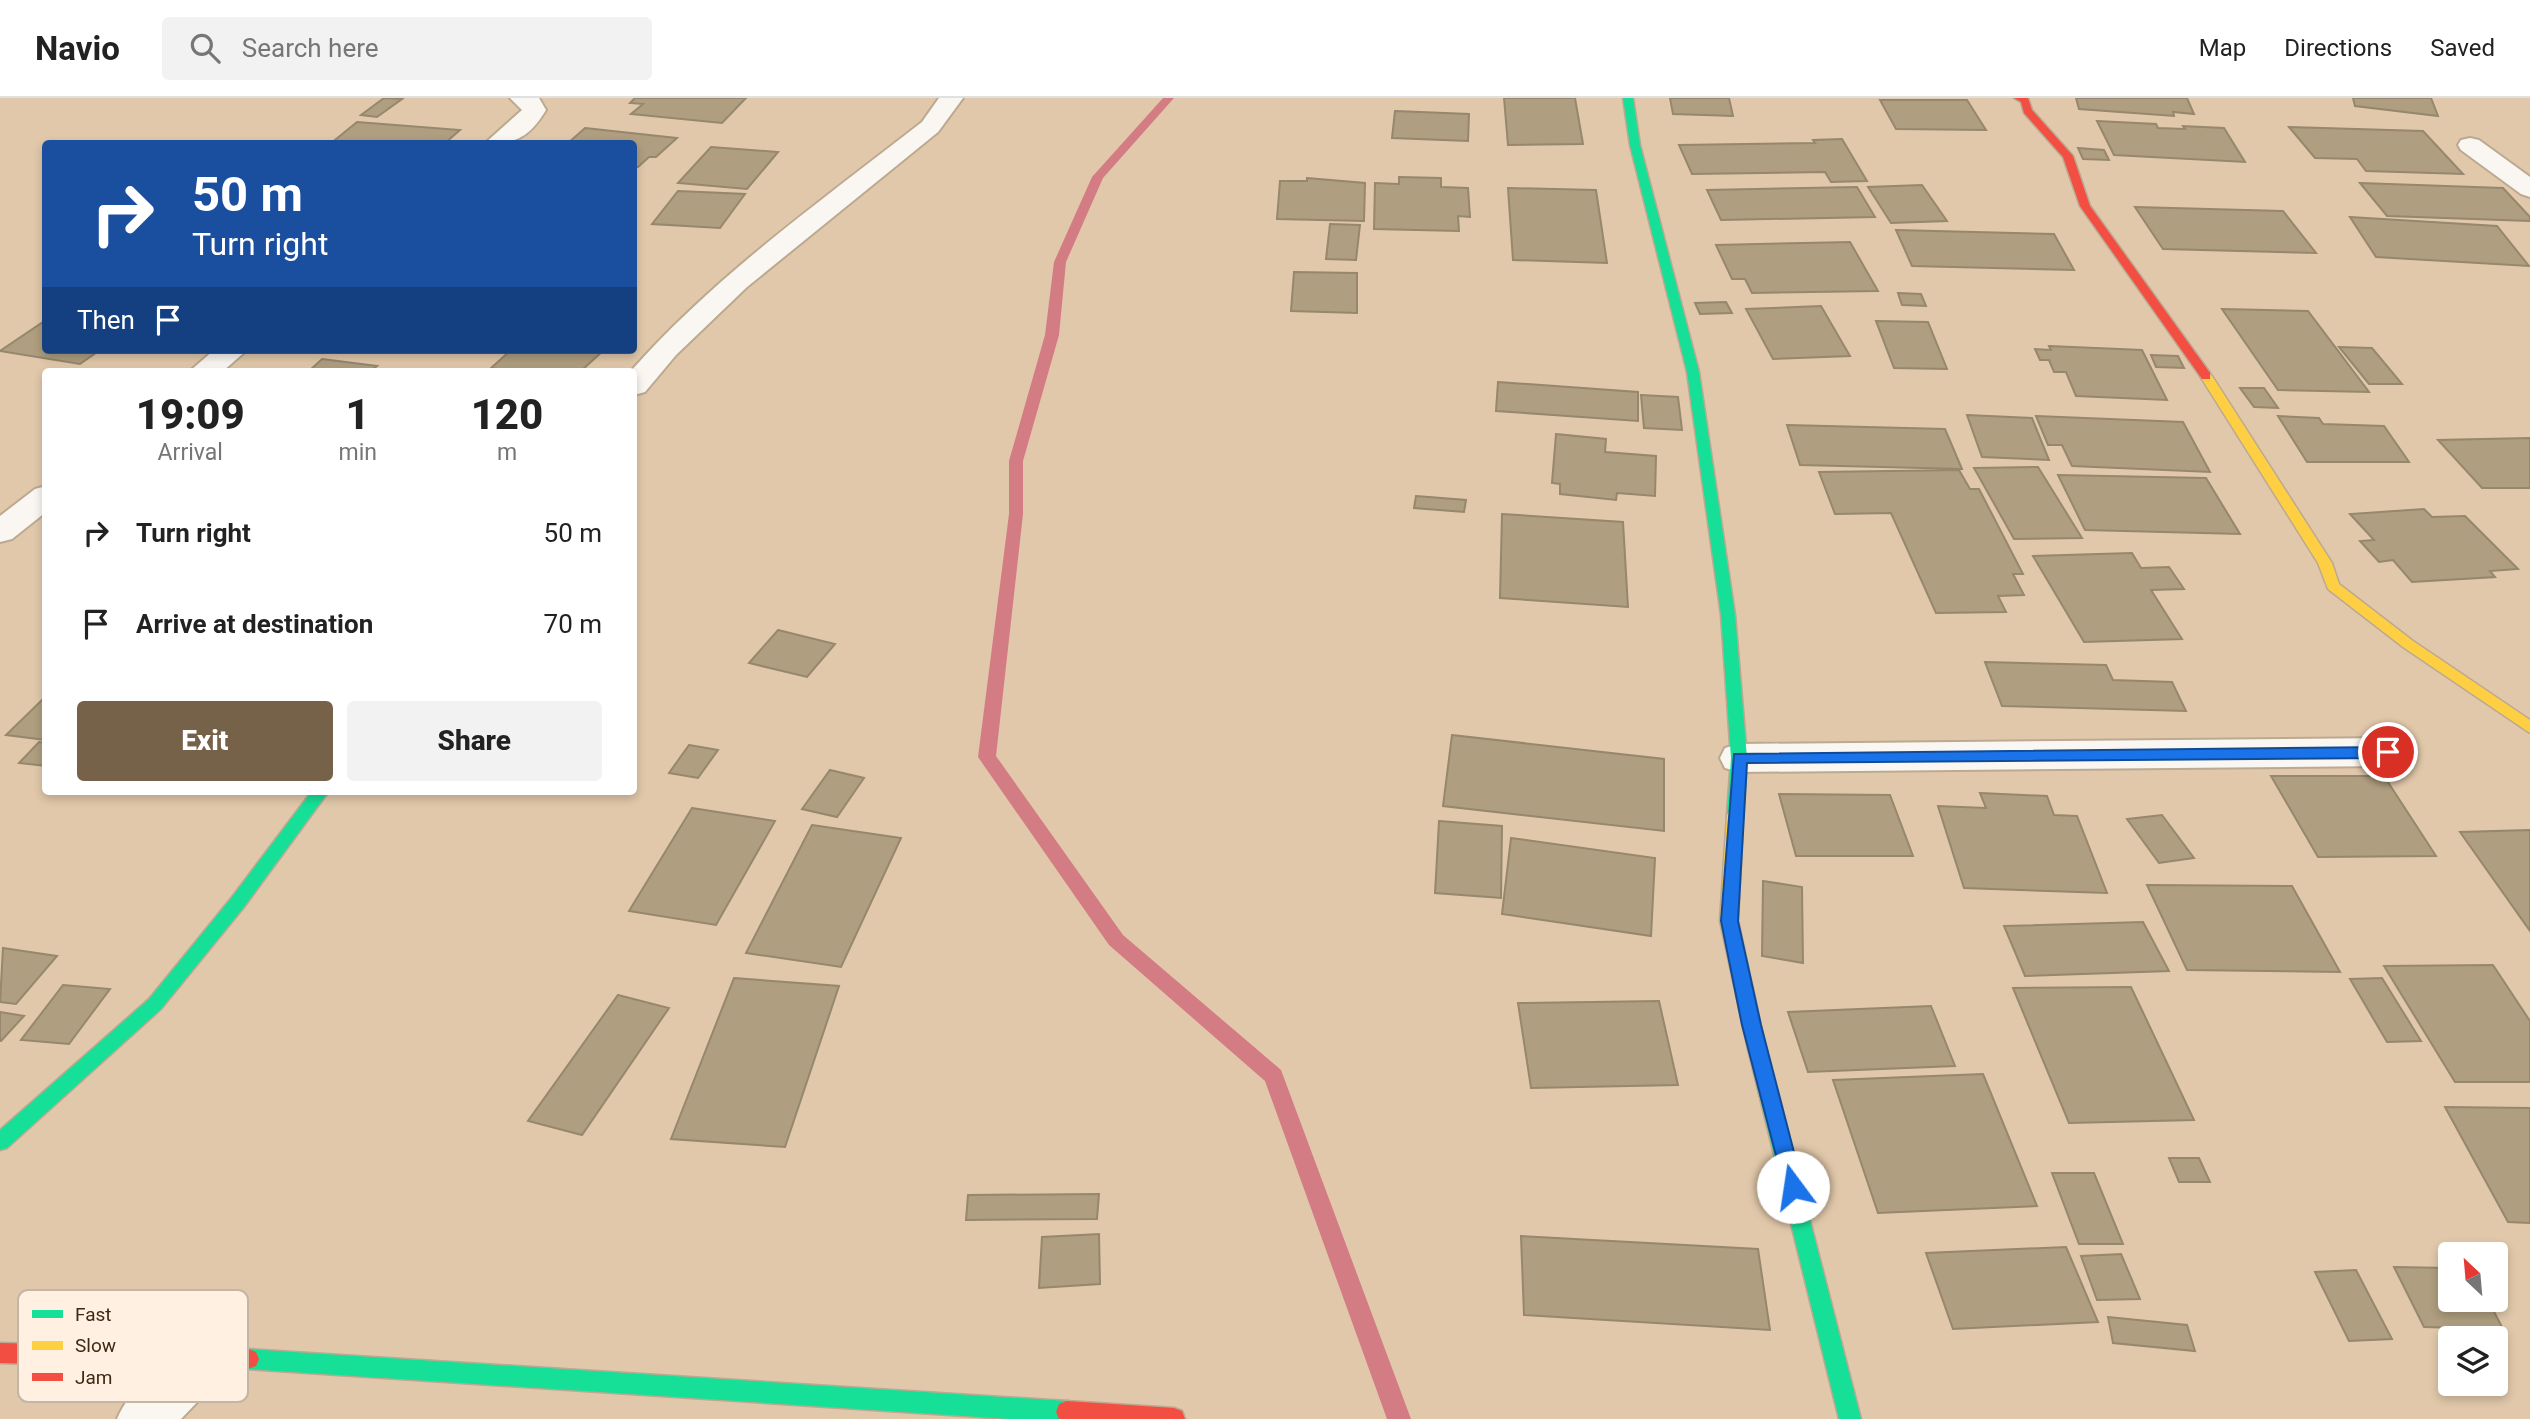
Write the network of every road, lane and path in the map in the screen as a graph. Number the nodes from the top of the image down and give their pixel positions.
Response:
1 (522, 98) edge
2 (951, 98) edge
3 (1628, 98) edge
4 (2019, 98) edge
5 (501, 140) edge
6 (2470, 145) dead end
7 (2530, 189) edge
8 (227, 354) edge
9 (209, 368) edge
10 (637, 382) edge
11 (42, 499) edge
12 (0, 532) edge
13 (2530, 728) edge
14 (2388, 752) dead end
15 (1739, 758) junction
16 (318, 795) edge
17 (0, 1142) edge
18 (0, 1353) edge
19 (18, 1353) edge
20 (248, 1359) edge
21 (161, 1402) edge
22 (144, 1419) edge
23 (1174, 1419) edge
24 (1850, 1419) edge

1 - 5 street
2 - 10 street
3 - 15 street
4 - 13 street
6 - 7 street
8 - 9 street
11 - 12 street
14 - 15 street
15 - 24 street
16 - 17 street
18 - 19 street
20 - 23 street
21 - 22 street

